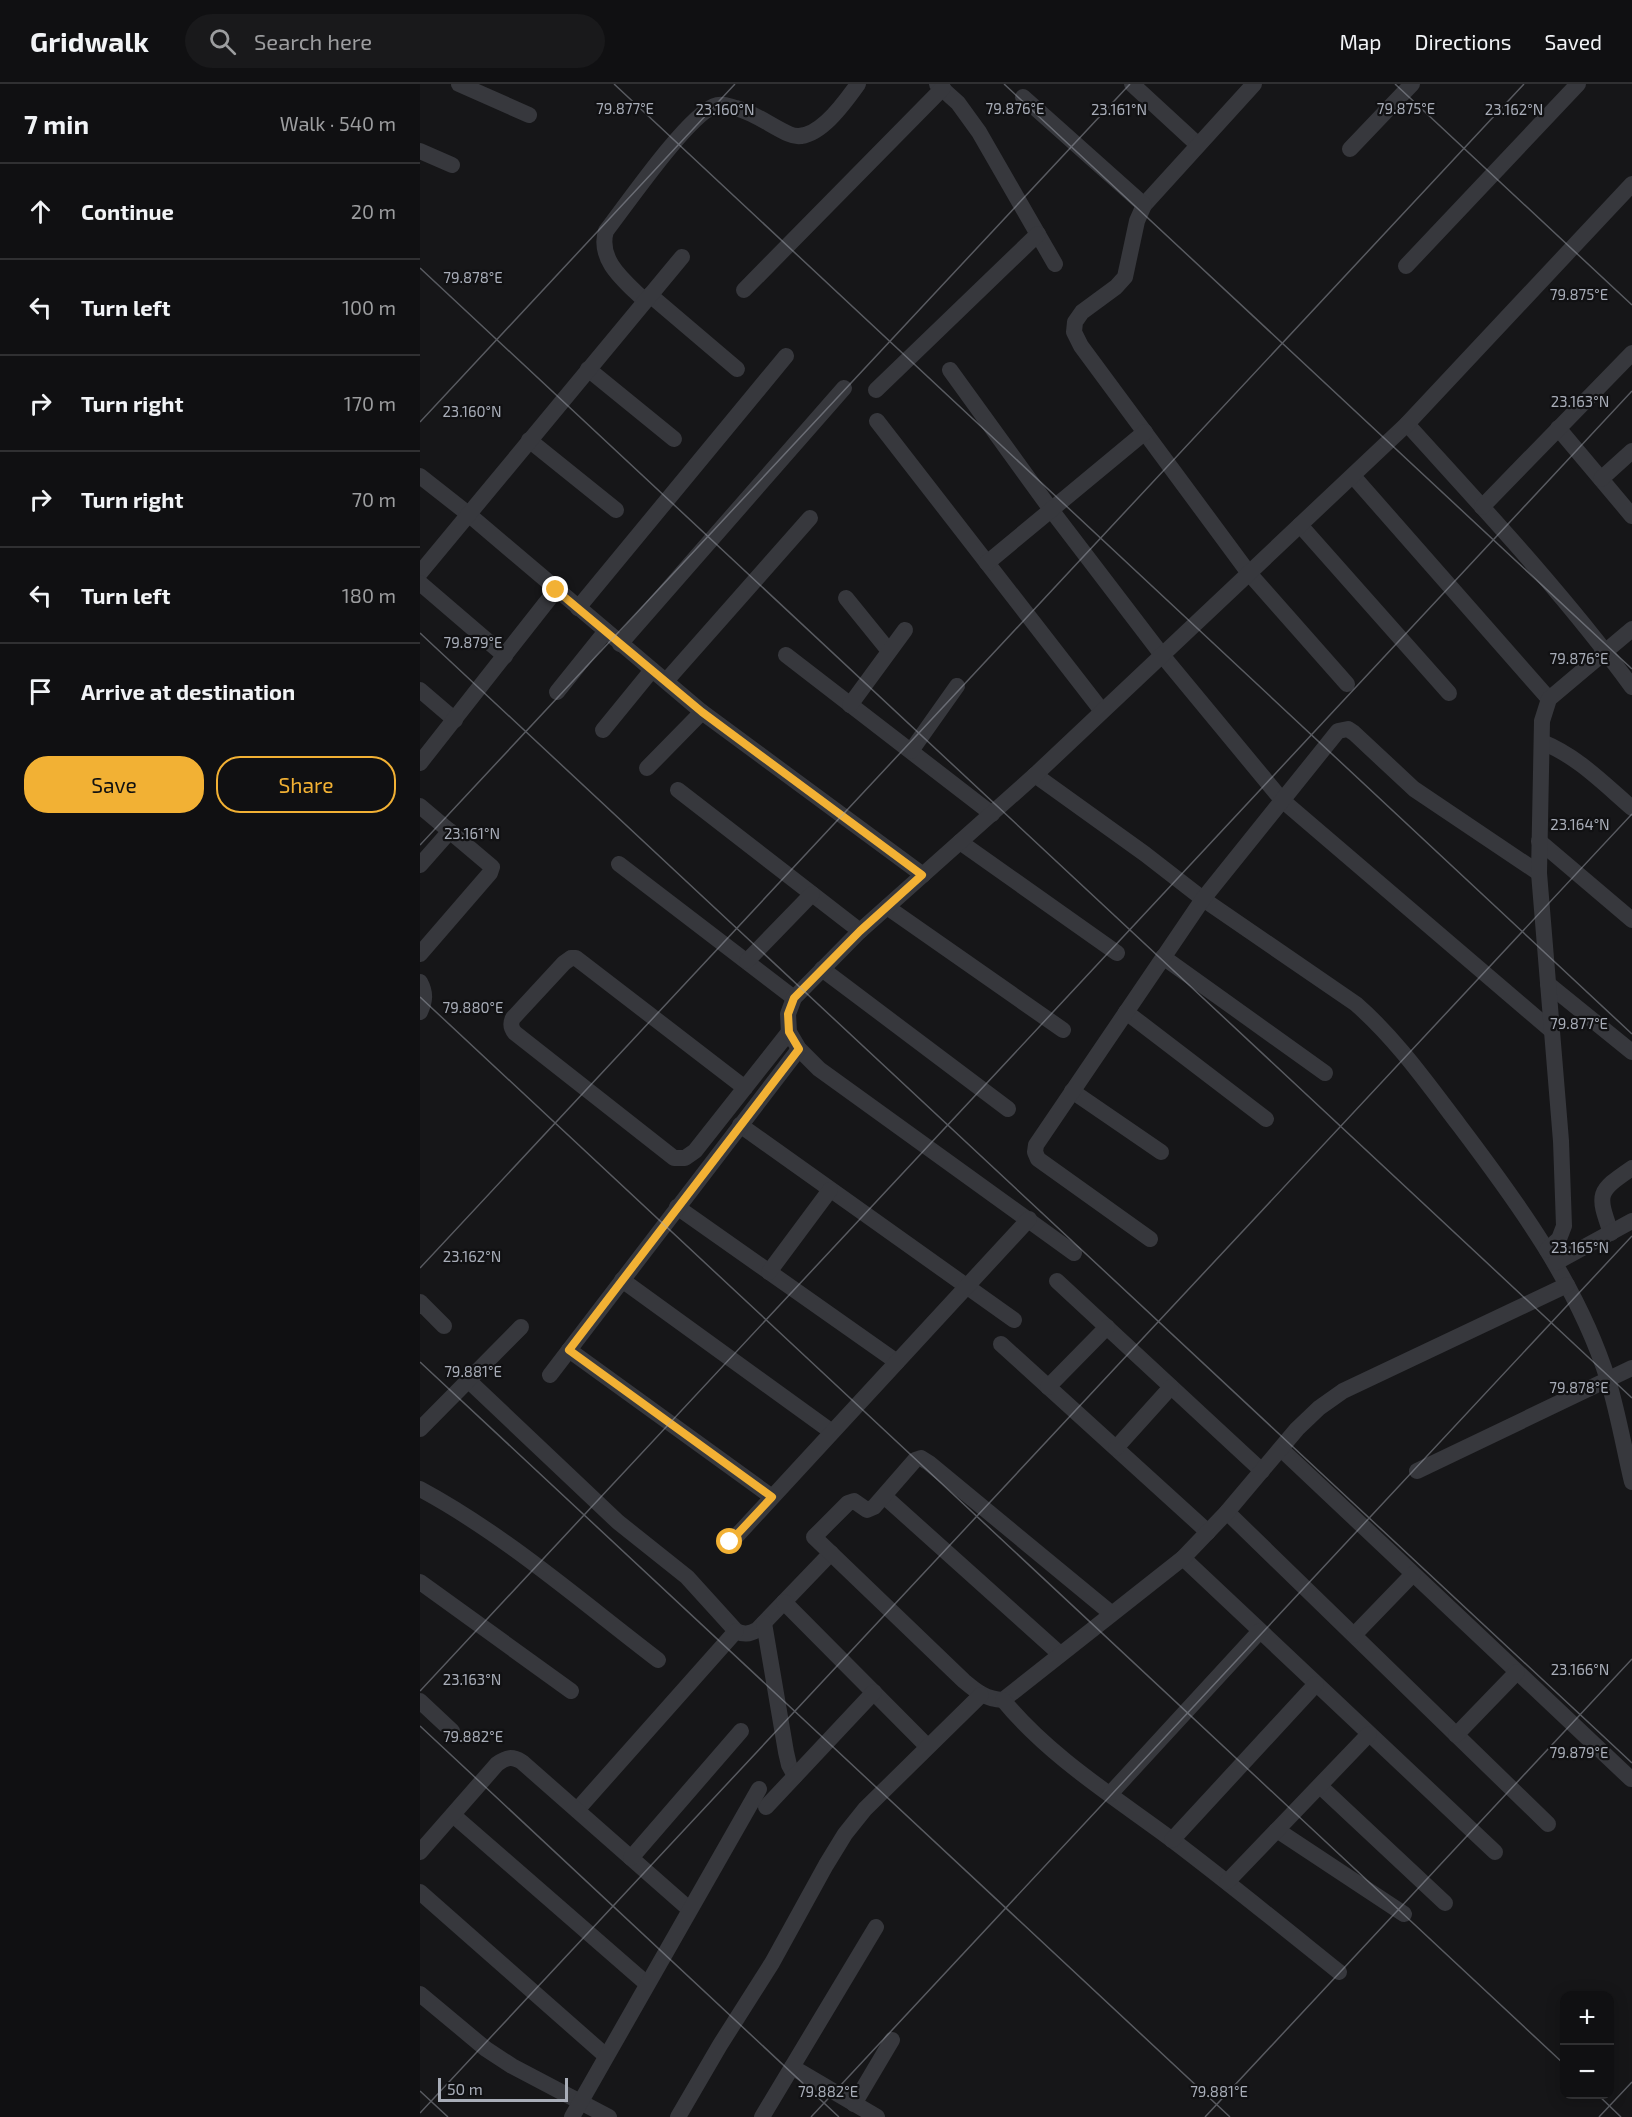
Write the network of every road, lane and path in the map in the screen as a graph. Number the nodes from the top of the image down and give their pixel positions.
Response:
1 (459, 84) edge
2 (858, 84) edge
3 (1132, 84) edge
4 (1254, 84) edge
5 (1412, 84) edge
6 (1578, 84) edge
7 (940, 86) edge
8 (1023, 97) dead end
9 (529, 115) dead end
10 (1197, 144) junction
11 (1350, 149) dead end
12 (420, 151) edge
13 (452, 165) dead end
14 (1632, 184) edge
15 (1143, 205) junction
16 (1038, 234) junction
17 (682, 257) dead end
18 (1055, 264) dead end
19 (1406, 266) dead end
20 (744, 290) dead end
21 (648, 298) junction
22 (1632, 353) edge
23 (786, 356) dead end
24 (588, 369) junction
25 (736, 369) dead end
26 (950, 370) dead end
27 (844, 388) dead end
28 (876, 390) dead end
29 (877, 421) dead end
30 (1407, 424) junction
31 (1558, 428) junction
32 (1145, 432) junction
33 (674, 439) dead end
34 (529, 440) junction
35 (1632, 452) edge
36 (420, 476) edge
37 (1353, 476) junction
38 (1601, 480) junction
39 (1482, 507) junction
40 (616, 510) dead end
41 (1052, 511) junction
42 (467, 513) junction
43 (1632, 516) edge
44 (810, 518) dead end
45 (1300, 525) junction
46 (987, 563) junction
47 (1248, 572) junction
48 (420, 573) edge
49 (420, 583) edge
50 (556, 590) junction
51 (846, 598) dead end
52 (578, 608) junction
53 (1632, 628) edge
54 (904, 630) dead end
55 (606, 632) junction
56 (620, 644) junction
57 (889, 651) junction
58 (1606, 652) junction
59 (786, 655) dead end
60 (1162, 655) junction
61 (505, 656) junction
62 (652, 670) junction
63 (666, 681) junction
64 (1347, 684) dead end
65 (957, 686) dead end
66 (1632, 687) edge
67 (420, 690) edge
68 (557, 692) dead end
69 (1449, 693) dead end
70 (1549, 699) junction
71 (850, 705) junction
72 (1102, 711) junction
73 (702, 712) junction
74 (455, 720) junction
75 (603, 730) dead end
76 (1542, 742) junction
77 (911, 751) junction
78 (420, 763) edge
79 (647, 768) dead end
80 (1035, 775) junction
81 (678, 790) dead end
82 (1282, 800) junction
83 (420, 806) edge
84 (1632, 808) edge
85 (992, 814) junction
86 (450, 831) junction
87 (1539, 841) junction
88 (960, 842) junction
89 (620, 864) dead end
90 (420, 866) edge
91 (1539, 873) junction
92 (922, 875) junction
93 (812, 894) junction
94 (1203, 899) junction
95 (887, 907) junction
96 (1632, 920) edge
97 (860, 931) junction
98 (420, 954) edge
99 (1117, 954) dead end
100 (1163, 957) junction
101 (747, 961) junction
102 (822, 969) junction
103 (420, 982) edge
104 (1548, 984) junction
105 (794, 998) junction
106 (420, 1012) edge
107 (1126, 1012) junction
108 (1063, 1030) dead end
109 (1552, 1031) junction
110 (789, 1032) junction
111 (799, 1049) junction
112 (1632, 1052) edge
113 (1326, 1073) dead end
114 (745, 1088) junction
115 (1072, 1091) junction
116 (1008, 1109) dead end
117 (1266, 1119) dead end
118 (740, 1125) junction
119 (1161, 1152) dead end
120 (1632, 1168) edge
121 (830, 1190) junction
122 (677, 1208) junction
123 (1029, 1219) junction
124 (1632, 1221) edge
125 (1611, 1233) junction
126 (1150, 1239) dead end
127 (1074, 1253) dead end
128 (1551, 1257) junction
129 (769, 1272) junction
130 (622, 1280) junction
131 (1057, 1281) dead end
132 (1567, 1285) junction
133 (966, 1287) junction
134 (420, 1302) edge
135 (1014, 1320) dead end
136 (444, 1326) dead end
137 (521, 1327) dead end
138 (1107, 1327) junction
139 (1001, 1344) dead end
140 (569, 1350) junction
141 (897, 1362) junction
142 (1632, 1368) edge
143 (550, 1375) dead end
144 (1608, 1380) junction
145 (469, 1381) junction
146 (1048, 1387) junction
147 (1171, 1387) junction
148 (420, 1429) edge
149 (832, 1432) junction
150 (1116, 1448) junction
151 (1281, 1449) junction
152 (1262, 1471) junction
153 (1417, 1471) dead end
154 (1632, 1482) edge
155 (420, 1489) edge
156 (884, 1496) junction
157 (772, 1497) junction
158 (1227, 1512) junction
159 (1208, 1532) junction
160 (730, 1542) dead end
161 (831, 1553) junction
162 (1183, 1558) junction
163 (1413, 1574) junction
164 (420, 1582) edge
165 (784, 1602) junction
166 (1112, 1614) junction
167 (764, 1623) junction
168 (736, 1630) junction
169 (1260, 1631) junction
170 (1354, 1635) junction
171 (1060, 1654) junction
172 (658, 1660) dead end
173 (1518, 1672) junction
174 (1316, 1684) junction
175 (571, 1691) dead end
176 (874, 1692) junction
177 (981, 1695) junction
178 (1003, 1700) junction
179 (420, 1701) edge
180 (452, 1731) dead end
181 (741, 1731) dead end
182 (1369, 1734) junction
183 (1456, 1735) junction
184 (927, 1746) junction
185 (795, 1776) junction
186 (1631, 1779) edge
187 (1320, 1786) junction
188 (759, 1789) dead end
189 (1110, 1794) junction
190 (766, 1807) dead end
191 (577, 1810) junction
192 (453, 1815) junction
193 (1548, 1824) dead end
194 (1277, 1830) junction
195 (1172, 1840) junction
196 (420, 1852) edge
197 (1495, 1852) dead end
198 (631, 1858) junction
199 (1227, 1882) junction
200 (420, 1892) edge
201 (1445, 1903) dead end
202 (689, 1909) junction
203 (1404, 1914) dead end
204 (876, 1928) dead end
205 (1339, 1972) dead end
206 (647, 1984) junction
207 (420, 1994) edge
208 (892, 2040) dead end
209 (606, 2056) junction
210 (792, 2067) junction
211 (581, 2101) junction
212 (854, 2104) junction
213 (572, 2117) edge
214 (609, 2117) edge
215 (678, 2117) edge
216 (762, 2117) edge
217 (877, 2117) edge

1 - 9 street
2 - 21 street
3 - 10 street
4 - 10 street
5 - 11 street
6 - 19 street
7 - 16 street
7 - 20 street
8 - 15 street
10 - 15 street
12 - 13 street
14 - 30 street
15 - 32 street
16 - 18 street
16 - 28 street
17 - 21 street
21 - 24 street
21 - 25 street
22 - 31 street
23 - 52 street
24 - 33 street
24 - 34 street
26 - 41 street
27 - 56 street
29 - 46 street
30 - 37 street
30 - 39 street
31 - 38 street
31 - 39 street
32 - 41 street
32 - 47 street
34 - 40 street
34 - 42 street
35 - 38 street
36 - 42 street
37 - 45 street
37 - 70 street
38 - 43 street
39 - 58 street
41 - 46 street
41 - 60 street
42 - 48 street
42 - 50 street
44 - 63 street
45 - 47 street
45 - 69 street
46 - 72 street
47 - 60 street
47 - 64 street
49 - 61 street
50 - 52 street
50 - 61 street
51 - 57 street
52 - 55 street
53 - 58 street
54 - 57 street
55 - 56 street
55 - 68 street
56 - 62 street
57 - 71 street
58 - 66 street
58 - 70 street
59 - 71 street
60 - 72 street
60 - 82 street
61 - 74 street
62 - 63 street
62 - 75 street
63 - 73 street
65 - 77 street
67 - 74 street
70 - 76 street
71 - 77 street
72 - 80 street
73 - 79 street
73 - 92 street
74 - 78 street
76 - 84 street
76 - 87 street
77 - 85 street
80 - 85 street
80 - 94 street
81 - 93 street
82 - 91 street
82 - 94 street
82 - 109 street
83 - 86 street
85 - 88 street
86 - 90 street
86 - 98 street
87 - 91 street
87 - 96 street
88 - 92 street
88 - 99 street
89 - 101 street
91 - 104 street
92 - 95 street
93 - 97 street
93 - 101 street
94 - 100 street
94 - 128 street
95 - 97 street
95 - 108 street
97 - 102 street
100 - 107 street
100 - 113 street
101 - 105 street
102 - 105 street
102 - 116 street
103 - 106 street
104 - 109 street
104 - 112 street
105 - 110 street
107 - 115 street
107 - 117 street
109 - 128 street
110 - 111 street
110 - 114 street
111 - 118 street
111 - 123 street
114 - 114 street
115 - 119 street
115 - 126 street
118 - 121 street
118 - 122 street
120 - 125 street
121 - 129 street
121 - 133 street
122 - 129 street
122 - 130 street
123 - 127 street
123 - 133 street
124 - 125 street
125 - 128 street
128 - 132 street
129 - 141 street
130 - 140 street
130 - 149 street
131 - 138 street
132 - 144 street
132 - 151 street
133 - 135 street
133 - 141 street
134 - 136 street
137 - 145 street
138 - 146 street
138 - 147 street
139 - 146 street
140 - 143 street
140 - 157 street
141 - 149 street
142 - 144 street
144 - 153 street
144 - 154 street
145 - 148 street
145 - 168 street
146 - 150 street
147 - 150 street
147 - 152 street
149 - 157 street
150 - 159 street
151 - 152 street
151 - 163 street
152 - 158 street
155 - 172 street
156 - 161 street
156 - 166 street
156 - 171 street
157 - 160 street
158 - 159 street
158 - 170 street
159 - 162 street
161 - 165 street
161 - 177 street
162 - 166 street
162 - 169 street
163 - 170 street
163 - 173 street
164 - 175 street
165 - 167 street
165 - 176 street
166 - 171 street
167 - 168 street
167 - 185 street
168 - 191 street
169 - 174 street
169 - 189 street
170 - 183 street
171 - 178 street
173 - 183 street
173 - 186 street
174 - 182 street
174 - 195 street
176 - 184 street
176 - 185 street
177 - 178 street
177 - 184 street
178 - 189 street
179 - 180 street
181 - 198 street
182 - 187 street
182 - 197 street
183 - 193 street
184 - 215 street
185 - 190 street
187 - 194 street
187 - 201 street
188 - 202 street
189 - 195 street
191 - 192 street
191 - 198 street
192 - 196 street
192 - 206 street
194 - 199 street
194 - 203 street
195 - 199 street
198 - 202 street
199 - 205 street
200 - 209 street
202 - 206 street
204 - 210 street
206 - 209 street
207 - 211 street
208 - 212 street
209 - 211 street
210 - 212 street
210 - 216 street
211 - 213 street
211 - 214 street
212 - 217 street

